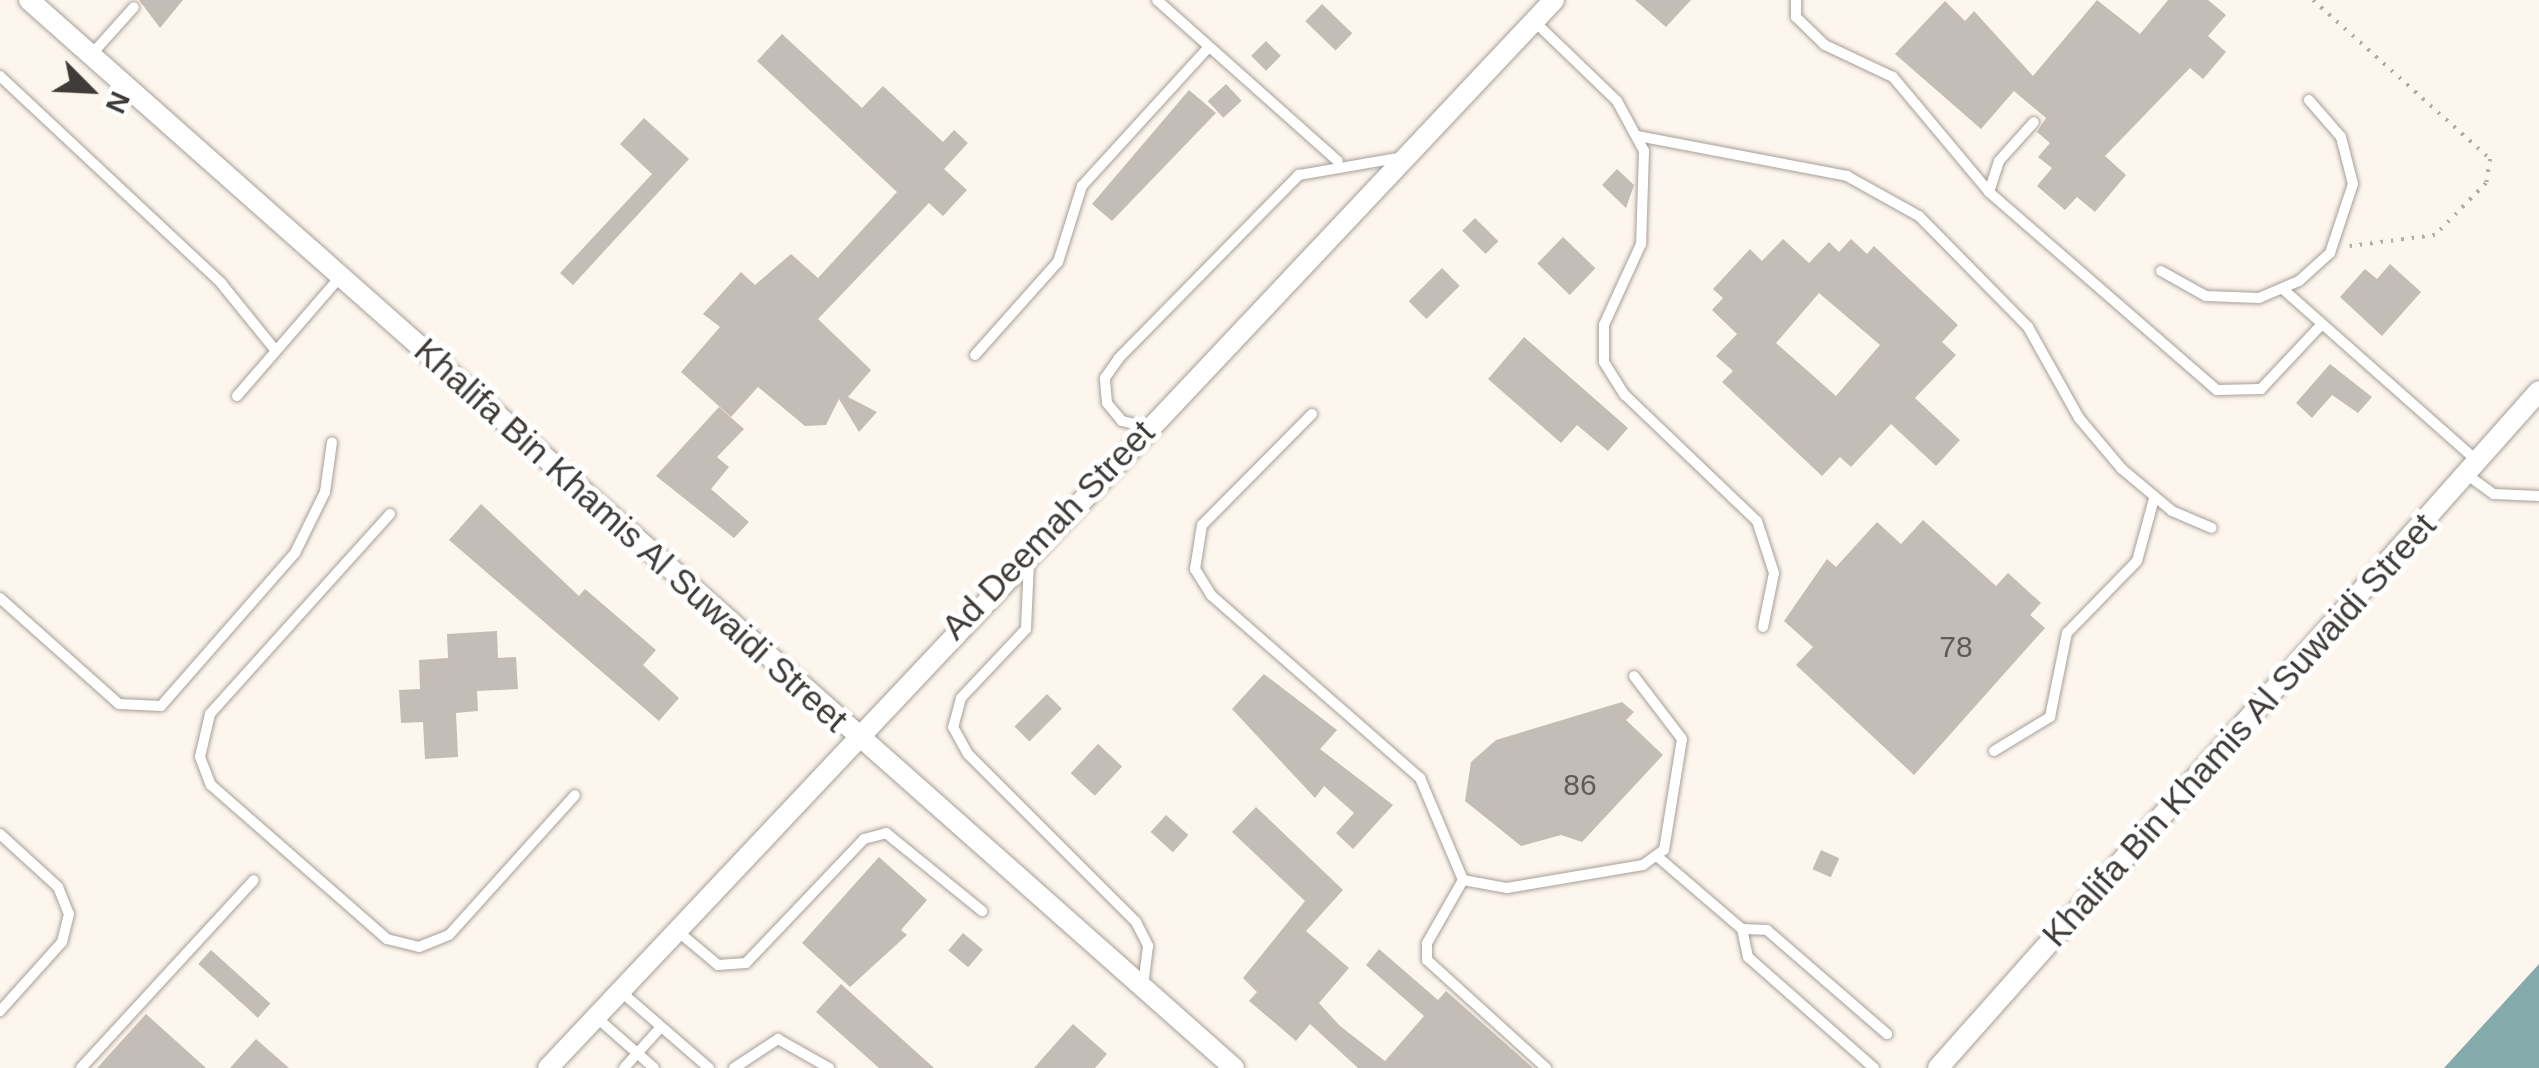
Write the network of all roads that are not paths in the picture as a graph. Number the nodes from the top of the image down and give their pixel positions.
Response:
1 (29, 0) edge
2 (1157, 0) edge
3 (1554, 0) edge
4 (1796, 0) edge
5 (134, 7) dead end
6 (1534, 21) junction
7 (1208, 48) junction
8 (91, 55) junction
9 (0, 76) edge
10 (2309, 100) dead end
11 (2034, 122) dead end
12 (1638, 136) junction
13 (1404, 157) junction
14 (1338, 161) junction
15 (1989, 192) junction
16 (2161, 271) dead end
17 (340, 277) junction
18 (2284, 290) junction
19 (2321, 325) junction
20 (276, 351) junction
21 (975, 355) dead end
22 (2539, 391) edge
23 (237, 396) dead end
24 (1312, 414) dead end
25 (1146, 427) junction
26 (332, 442) dead end
27 (2472, 467) junction
28 (2539, 496) edge
29 (2154, 499) junction
30 (390, 514) dead end
31 (2212, 528) dead end
32 (1028, 551) junction
33 (0, 598) edge
34 (1764, 627) dead end
35 (1634, 676) dead end
36 (854, 733) junction
37 (1994, 751) dead end
38 (574, 794) dead end
39 (0, 834) edge
40 (1658, 857) junction
41 (254, 880) dead end
42 (1464, 880) junction
43 (982, 911) dead end
44 (674, 928) junction
45 (1742, 929) junction
46 (1144, 986) junction
47 (619, 990) junction
48 (0, 1011) edge
49 (596, 1016) junction
50 (661, 1027) junction
51 (1887, 1034) dead end
52 (638, 1053) junction
53 (81, 1068) edge
54 (548, 1068) edge
55 (624, 1068) edge
56 (654, 1068) edge
57 (710, 1068) edge
58 (734, 1068) edge
59 (828, 1068) edge
60 (1234, 1068) edge
61 (1546, 1068) edge
62 (1874, 1068) edge
63 (1938, 1068) edge

1 - 8 street, Khalifa Bin Khamis Al Suwaidi Street
2 - 7 lane
3 - 6 street, Ad Deemah Street
4 - 15 lane
5 - 8 lane
6 - 12 lane
6 - 13 street, Ad Deemah Street
7 - 14 lane
7 - 21 lane
8 - 17 street, Khalifa Bin Khamis Al Suwaidi Street
9 - 20 lane
10 - 18 lane
11 - 15 lane
12 - 29 lane
12 - 34 lane
13 - 14 lane
13 - 25 street, Ad Deemah Street
14 - 25 lane
15 - 19 lane
16 - 18 lane
17 - 20 lane
17 - 36 street, Khalifa Bin Khamis Al Suwaidi Street
18 - 19 lane
19 - 27 lane
20 - 23 lane
22 - 27 street, Khalifa Bin Khamis Al Suwaidi Street
24 - 42 lane
25 - 32 street, Ad Deemah Street
26 - 33 lane
27 - 28 lane
27 - 63 street, Khalifa Bin Khamis Al Suwaidi Street
29 - 31 lane
29 - 37 lane
30 - 38 lane
32 - 36 street, Ad Deemah Street
32 - 46 lane
35 - 40 lane
36 - 44 street, Ad Deemah Street
36 - 46 street, Khalifa Bin Khamis Al Suwaidi Street
39 - 48 lane
40 - 42 lane
40 - 45 lane
41 - 53 lane
42 - 61 lane
43 - 44 lane
44 - 47 street, Ad Deemah Street
45 - 51 lane
45 - 62 lane
46 - 60 street, Khalifa Bin Khamis Al Suwaidi Street
47 - 49 street, Ad Deemah Street
47 - 50 lane
49 - 52 lane
49 - 54 street, Ad Deemah Street
50 - 52 lane
50 - 57 lane
52 - 55 lane
52 - 56 lane
58 - 59 lane

